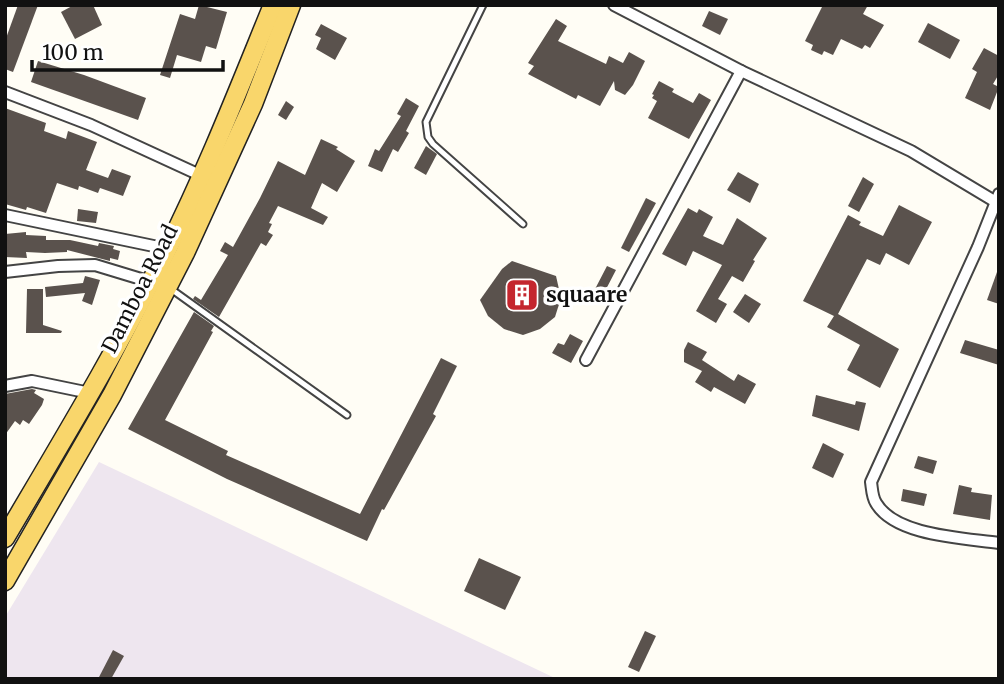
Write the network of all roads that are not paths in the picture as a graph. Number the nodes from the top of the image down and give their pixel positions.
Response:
1 (273, 5) edge
2 (291, 5) edge
3 (483, 5) edge
4 (614, 5) edge
5 (741, 71) junction
6 (5, 92) edge
7 (202, 176) junction
8 (997, 198) edge
9 (5, 215) edge
10 (523, 224) dead end
11 (167, 249) junction
12 (5, 272) edge
13 (159, 284) junction
14 (586, 360) dead end
15 (5, 386) edge
16 (90, 393) junction
17 (348, 415) dead end
18 (5, 538) edge
19 (999, 543) edge
20 (5, 581) edge

1 - 7 main road, Damboa Road
2 - 13 main road, Damboa Road
3 - 10 lane
4 - 5 street
5 - 8 street
5 - 14 street
6 - 7 street
7 - 11 main road, Damboa Road
8 - 19 street
9 - 11 street
11 - 13 main road, Damboa Road
12 - 13 street
13 - 16 main road, Damboa Road
13 - 17 lane
13 - 20 main road, Damboa Road
15 - 16 street
16 - 18 main road, Damboa Road

